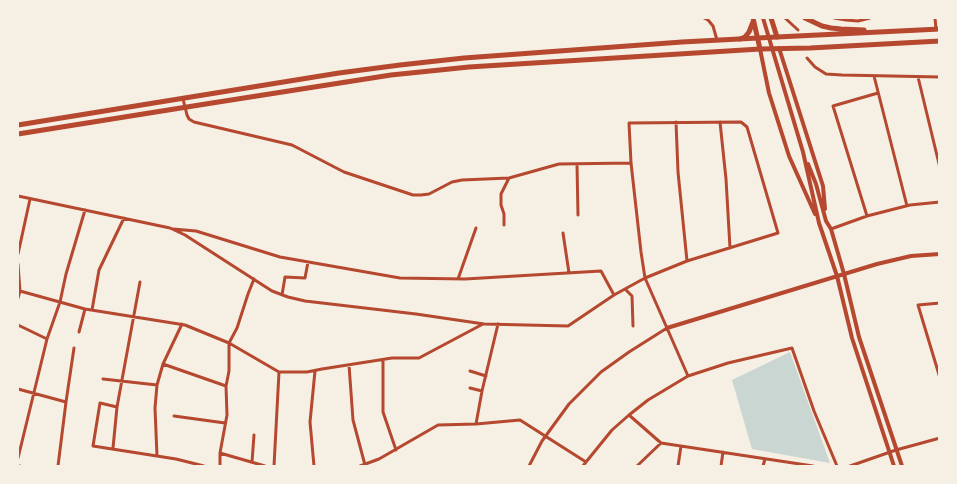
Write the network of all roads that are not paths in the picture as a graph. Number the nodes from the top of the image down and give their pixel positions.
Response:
1 (704, 18) edge
2 (763, 18) edge
3 (771, 18) edge
4 (785, 18) edge
5 (805, 18) edge
6 (834, 18) edge
7 (870, 18) edge
8 (936, 18) edge
9 (753, 19) edge
10 (938, 29) edge
11 (798, 30) dead end
12 (911, 30) junction
13 (776, 37) junction
14 (740, 39) junction
15 (757, 39) junction
16 (717, 40) junction
17 (940, 41) edge
18 (779, 48) junction
19 (760, 49) junction
20 (807, 58) dead end
21 (874, 76) junction
22 (940, 76) edge
23 (918, 77) junction
24 (878, 93) junction
25 (183, 98) junction
26 (185, 108) junction
27 (676, 122) junction
28 (720, 122) junction
29 (18, 124) edge
30 (18, 134) edge
31 (803, 152) junction
32 (784, 156) dead end
33 (789, 156) junction
34 (631, 162) junction
35 (577, 164) junction
36 (940, 168) edge
37 (510, 178) junction
38 (18, 196) edge
39 (30, 199) junction
40 (940, 202) edge
41 (907, 206) junction
42 (85, 210) junction
43 (578, 215) dead end
44 (867, 216) junction
45 (124, 218) junction
46 (826, 221) junction
47 (819, 223) junction
48 (504, 225) dead end
49 (170, 228) junction
50 (476, 228) dead end
51 (830, 229) junction
52 (563, 233) dead end
53 (730, 248) junction
54 (18, 254) edge
55 (940, 254) edge
56 (687, 261) junction
57 (308, 262) junction
58 (18, 264) edge
59 (569, 273) junction
60 (844, 274) junction
61 (837, 276) junction
62 (645, 278) junction
63 (254, 279) junction
64 (458, 279) junction
65 (140, 282) dead end
66 (625, 289) junction
67 (20, 291) junction
68 (282, 295) junction
69 (614, 295) junction
70 (18, 298) edge
71 (60, 302) junction
72 (940, 303) edge
73 (85, 309) junction
74 (92, 310) junction
75 (134, 316) junction
76 (182, 324) junction
77 (484, 324) junction
78 (498, 324) junction
79 (18, 325) edge
80 (633, 326) dead end
81 (667, 328) junction
82 (79, 332) dead end
83 (47, 339) junction
84 (229, 343) junction
85 (74, 348) dead end
86 (383, 360) junction
87 (934, 360) junction
88 (940, 361) edge
89 (163, 364) junction
90 (349, 365) junction
91 (315, 371) junction
92 (280, 372) junction
93 (470, 372) dead end
94 (486, 376) junction
95 (688, 376) junction
96 (940, 378) edge
97 (103, 379) dead end
98 (122, 382) junction
99 (157, 385) junction
100 (226, 386) junction
101 (470, 388) dead end
102 (18, 389) edge
103 (482, 391) junction
104 (34, 394) junction
105 (66, 402) junction
106 (117, 406) junction
107 (629, 415) junction
108 (174, 416) dead end
109 (225, 423) junction
110 (476, 424) junction
111 (254, 436) dead end
112 (546, 436) junction
113 (940, 438) edge
114 (661, 443) junction
115 (681, 446) junction
116 (113, 448) junction
117 (396, 450) junction
118 (896, 450) junction
119 (723, 452) junction
120 (220, 453) junction
121 (889, 454) junction
122 (157, 456) junction
123 (18, 458) edge
124 (765, 459) junction
125 (252, 462) junction
126 (586, 462) junction
127 (365, 464) junction
128 (58, 466) edge
129 (204, 466) edge
130 (220, 466) edge
131 (265, 466) edge
132 (274, 466) edge
133 (314, 466) edge
134 (360, 466) edge
135 (529, 466) edge
136 (584, 466) edge
137 (637, 466) edge
138 (678, 466) edge
139 (721, 466) edge
140 (764, 466) edge
141 (803, 466) edge
142 (813, 466) edge
143 (837, 466) edge
144 (850, 466) edge
145 (894, 466) edge
146 (902, 466) edge

1 - 16 street
2 - 31 street
3 - 13 main road
4 - 11 street
5 - 12 main road
6 - 7 street
8 - 10 street
9 - 14 main road
9 - 15 main road
10 - 12 main road
12 - 13 main road
13 - 15 main road
13 - 18 street
14 - 15 main road
14 - 16 main road
15 - 19 main road
16 - 25 main road
17 - 18 main road
18 - 19 main road
18 - 46 street
19 - 26 main road
19 - 33 street
20 - 21 street
21 - 23 street
21 - 24 street
22 - 23 street
23 - 36 street
24 - 41 street
24 - 44 street
25 - 26 street
25 - 29 main road
26 - 30 main road
26 - 37 street
27 - 28 street
27 - 34 street
27 - 56 street
28 - 53 street
28 - 53 street
31 - 46 street
31 - 47 street
32 - 33 street
33 - 47 street
34 - 35 street
34 - 62 street
35 - 37 street
35 - 43 street
37 - 48 street
38 - 39 street
39 - 42 street
39 - 54 street
40 - 41 street
41 - 44 street
42 - 45 street
42 - 71 street
44 - 51 street
45 - 49 street
45 - 74 street
46 - 51 street
47 - 61 street
49 - 57 street
49 - 63 street
50 - 64 street
51 - 60 street
52 - 59 street
53 - 56 street
55 - 60 street
56 - 62 street
57 - 64 street
57 - 68 street
58 - 67 street
59 - 64 street
59 - 69 street
60 - 61 street
60 - 118 street
61 - 81 street
61 - 121 street
62 - 66 street
62 - 81 street
63 - 68 street
63 - 84 street
65 - 75 street
66 - 69 street
66 - 80 street
67 - 70 street
67 - 71 street
68 - 77 street
69 - 78 street
71 - 73 street
71 - 83 street
72 - 87 street
73 - 74 street
73 - 82 street
74 - 75 street
75 - 76 street
75 - 98 street
76 - 84 street
76 - 89 street
77 - 78 street
77 - 86 street
78 - 94 street
79 - 83 street
81 - 95 street
81 - 112 street
83 - 104 street
84 - 92 street
84 - 100 street
85 - 105 street
86 - 90 street
86 - 117 street
87 - 88 street
87 - 96 street
89 - 99 street
89 - 100 street
90 - 91 street
90 - 127 street
91 - 92 street
91 - 133 street
92 - 132 street
93 - 94 street
94 - 103 street
95 - 107 street
95 - 143 street
97 - 98 street
98 - 99 street
98 - 106 street
99 - 122 street
100 - 109 street
101 - 103 street
102 - 104 street
103 - 110 street
104 - 105 street
104 - 123 street
105 - 128 street
106 - 116 street
106 - 116 street
107 - 114 street
107 - 126 street
108 - 109 street
109 - 120 street
110 - 112 street
110 - 117 street
111 - 125 street
112 - 126 street
112 - 135 street
113 - 118 street
114 - 115 street
114 - 137 street
115 - 119 street
115 - 138 street
116 - 122 street
117 - 127 street
118 - 121 street
118 - 146 street
119 - 124 street
119 - 139 street
120 - 125 street
120 - 130 street
121 - 144 street
121 - 145 street
122 - 129 street
124 - 140 street
124 - 141 street
125 - 131 street
126 - 136 street
127 - 134 street
141 - 142 street

